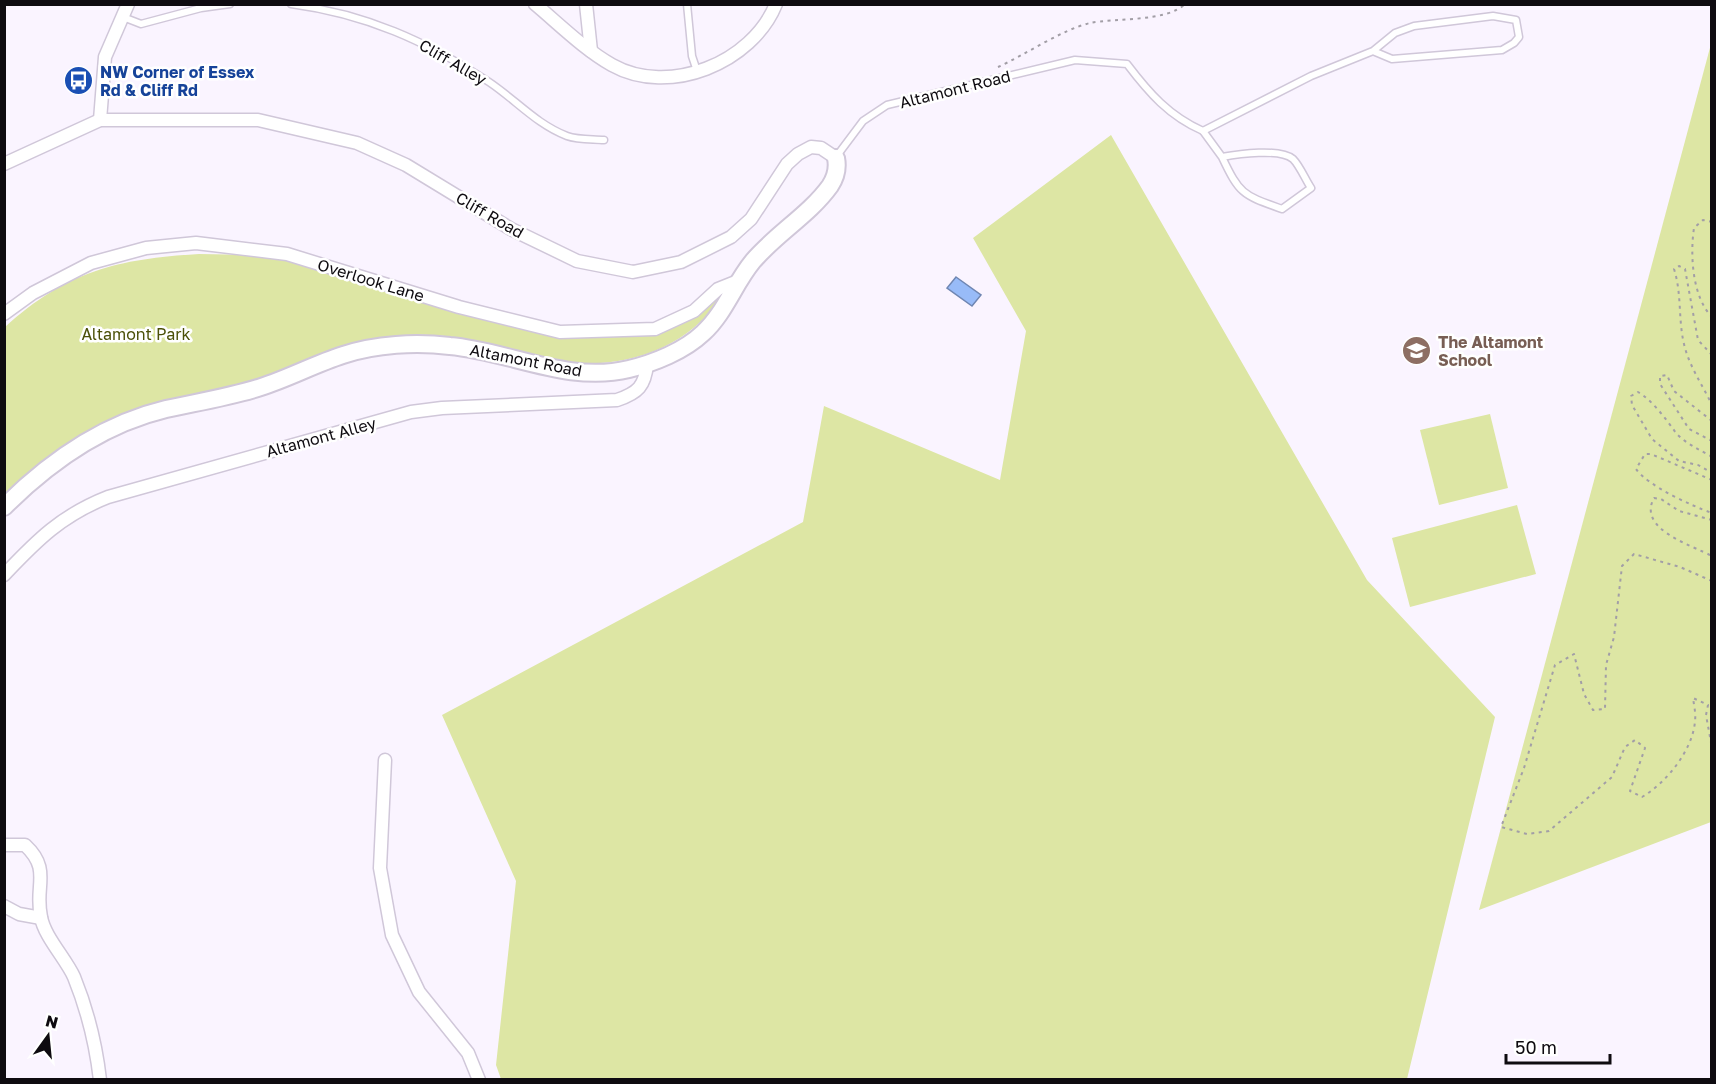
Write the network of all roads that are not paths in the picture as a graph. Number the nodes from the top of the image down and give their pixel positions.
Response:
1 (128, 4) edge
2 (230, 4) edge
3 (291, 4) edge
4 (536, 4) edge
5 (586, 4) edge
6 (687, 4) edge
7 (776, 4) edge
8 (123, 17) junction
9 (591, 51) junction
10 (1373, 51) junction
11 (698, 71) junction
12 (100, 120) junction
13 (1203, 131) junction
14 (603, 141) dead end
15 (1222, 157) junction
16 (836, 158) junction
17 (4, 164) edge
18 (738, 281) junction
19 (4, 314) edge
20 (647, 364) junction
21 (4, 507) edge
22 (4, 575) edge
23 (385, 760) dead end
24 (4, 845) edge
25 (4, 906) edge
26 (40, 918) junction
27 (100, 1080) edge
28 (479, 1080) edge

1 - 8 street
2 - 8 lane
3 - 14 lane, Cliff Alley
4 - 9 street
5 - 9 street
6 - 11 lane
7 - 11 street
8 - 12 street
9 - 11 street
10 - 10 lane
10 - 13 lane
12 - 16 street, Cliff Road
12 - 17 street
13 - 15 lane
13 - 16 lane, Altamont Road
15 - 15 lane
16 - 18 street, Altamont Road
18 - 19 street, Overlook Lane
18 - 20 street, Altamont Road
20 - 21 street, Altamont Road
20 - 22 street, Altamont Alley
23 - 28 street
24 - 26 street
25 - 26 street
26 - 27 street

